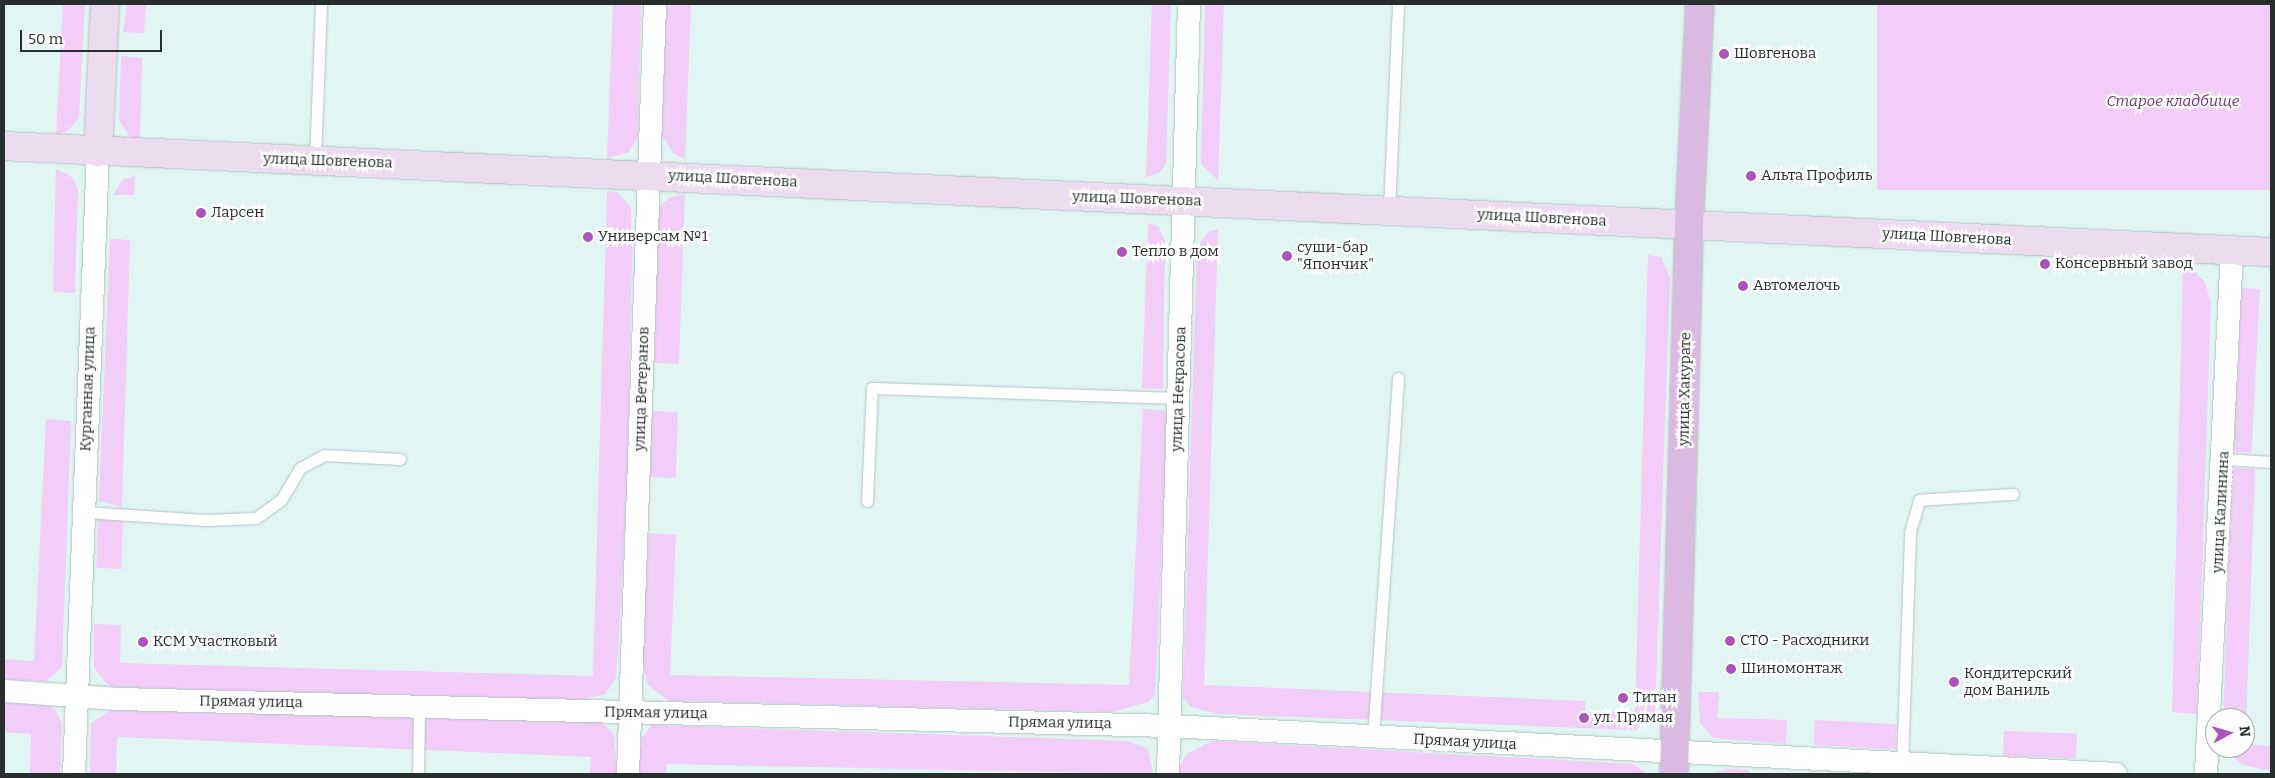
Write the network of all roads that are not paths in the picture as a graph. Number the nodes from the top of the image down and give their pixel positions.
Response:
1 (105, 4) edge
2 (321, 4) edge
3 (655, 4) edge
4 (1189, 4) edge
5 (1398, 4) edge
6 (1700, 4) edge
7 (4, 146) edge
8 (98, 152) junction
9 (315, 161) junction
10 (650, 175) junction
11 (1184, 201) junction
12 (1389, 211) junction
13 (1689, 225) junction
14 (2232, 250) junction
15 (2271, 252) edge
16 (1398, 378) dead end
17 (1178, 398) junction
18 (400, 459) dead end
19 (2225, 459) junction
20 (2271, 462) edge
21 (2013, 494) dead end
22 (867, 501) dead end
23 (84, 512) junction
24 (4, 691) edge
25 (76, 697) junction
26 (419, 707) junction
27 (631, 712) junction
28 (1169, 726) junction
29 (1373, 737) junction
30 (1675, 764) edge
31 (1902, 766) junction
32 (74, 774) edge
33 (418, 774) edge
34 (628, 774) edge
35 (1168, 774) edge
36 (2116, 774) edge
37 (2206, 774) edge

1 - 8 main road, Курганная улица
2 - 9 lane
3 - 10 street, улица Ветеранов
4 - 11 street, улица Некрасова
5 - 12 lane
6 - 13 main road, улица Хакурате
7 - 8 main road, улица Шовгенова
8 - 9 main road, улица Шовгенова
8 - 23 street, Курганная улица
9 - 10 main road, улица Шовгенова
10 - 11 main road, улица Шовгенова
10 - 27 street, улица Ветеранов
11 - 12 main road, улица Шовгенова
11 - 17 street, улица Некрасова
12 - 13 main road, улица Шовгенова
13 - 14 main road, улица Шовгенова
13 - 30 main road, улица Хакурате
14 - 15 main road, улица Шовгенова
14 - 19 street, улица Калинина
16 - 29 lane
17 - 22 lane
17 - 28 street, улица Некрасова
18 - 23 lane
19 - 20 lane
19 - 37 street, улица Калинина
21 - 31 lane
23 - 25 street, Курганная улица
24 - 25 street, Прямая улица
25 - 26 street, Прямая улица
25 - 32 street, Курганная улица
26 - 27 street, Прямая улица
26 - 33 lane
27 - 28 street, Прямая улица
27 - 34 street, улица Ветеранов
28 - 29 street, Прямая улица
28 - 35 street, улица Некрасова
29 - 30 street, Прямая улица
30 - 31 street, Прямая улица
31 - 36 street, Прямая улица

